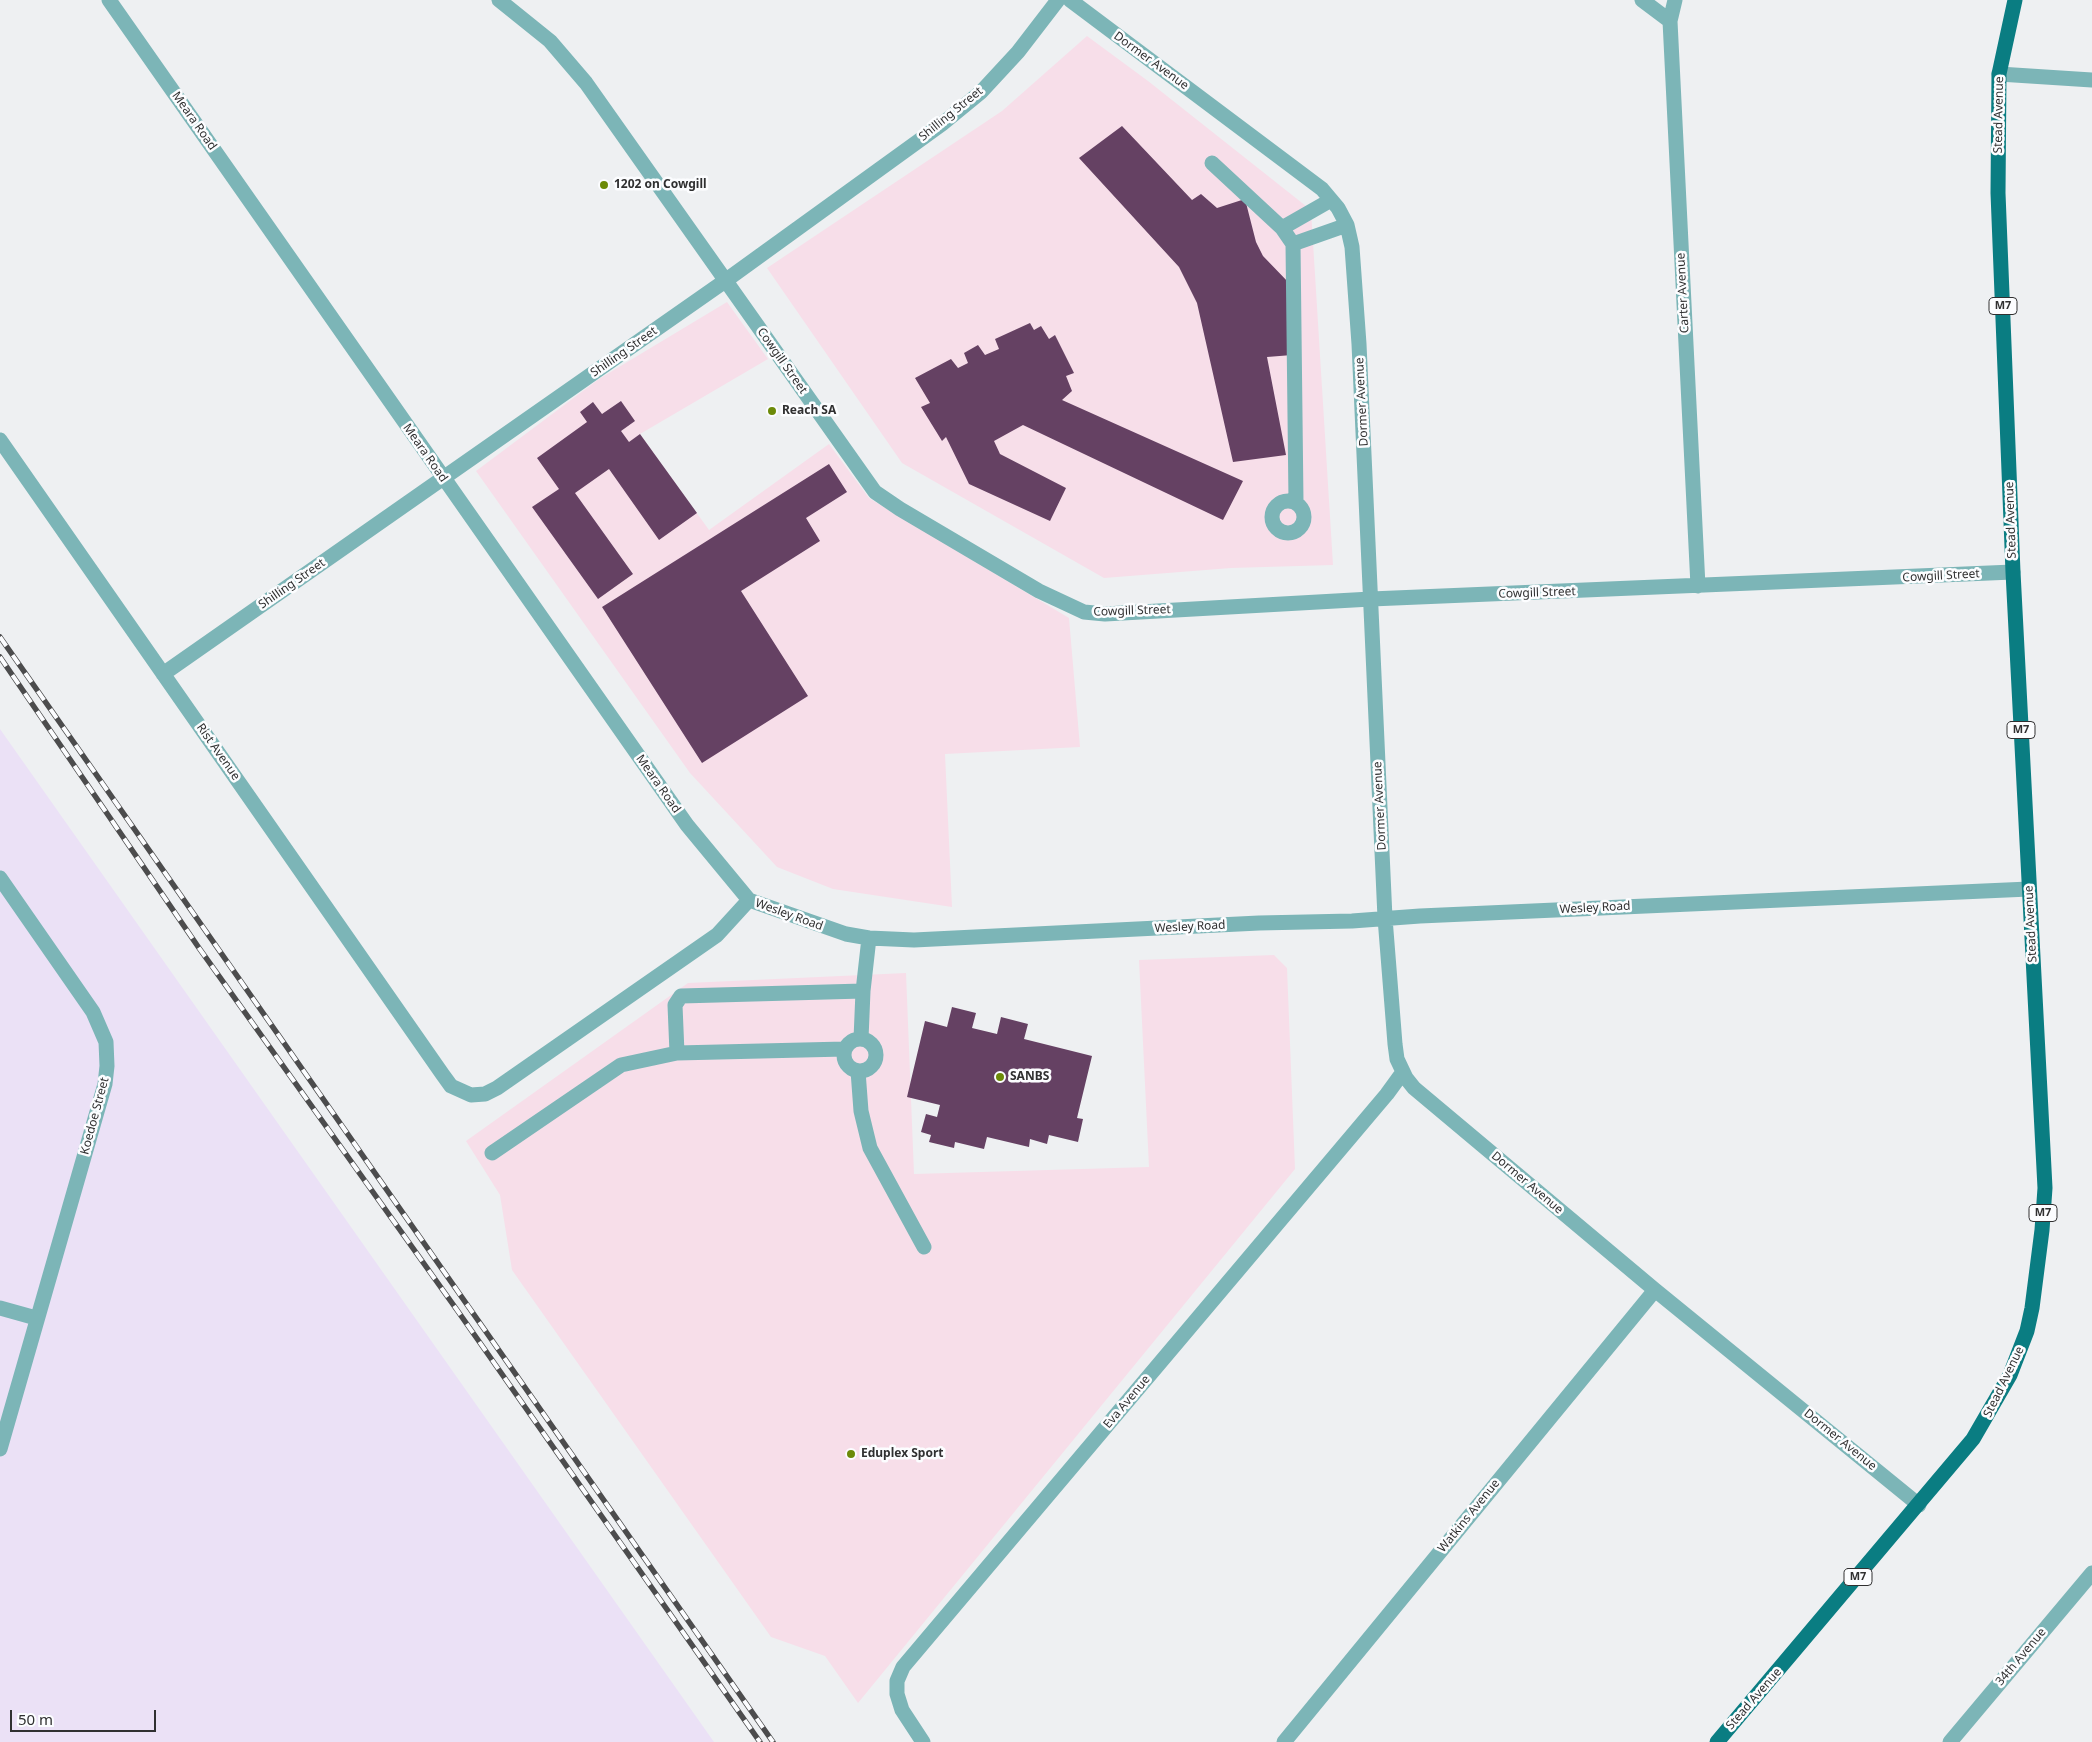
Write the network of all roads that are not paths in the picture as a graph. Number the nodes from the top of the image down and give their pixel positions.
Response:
1 (109, 0) edge
2 (499, 0) edge
3 (1058, 0) edge
4 (1070, 0) edge
5 (1642, 0) edge
6 (1675, 0) edge
7 (2016, 0) edge
8 (1670, 21) junction
9 (1999, 74) junction
10 (2092, 80) edge
11 (1212, 163) dead end
12 (1331, 200) junction
13 (1347, 225) junction
14 (1282, 228) junction
15 (1293, 244) junction
16 (725, 281) junction
17 (0, 440) edge
18 (444, 479) junction
19 (1296, 502) dead end
20 (2013, 572) junction
21 (1698, 586) junction
22 (1371, 599) junction
23 (163, 674) junction
24 (0, 878) edge
25 (2029, 888) junction
26 (749, 900) junction
27 (1385, 918) junction
28 (870, 938) junction
29 (863, 991) junction
30 (861, 1039) junction
31 (845, 1049) junction
32 (677, 1053) junction
33 (435, 1064) joint
34 (858, 1071) junction
35 (1403, 1072) junction
36 (492, 1153) dead end
37 (924, 1247) dead end
38 (1655, 1290) junction
39 (0, 1308) edge
40 (36, 1318) junction
41 (0, 1449) edge
42 (1919, 1504) junction
43 (2092, 1573) edge
44 (923, 1742) edge
45 (1284, 1742) edge
46 (1717, 1742) edge
47 (1950, 1742) edge

1 - 18 street, Meara Road
2 - 16 street, Cowgill Street
3 - 16 street, Shilling Street
4 - 12 street, Dormer Avenue
5 - 8 street
6 - 8 street, Carter Avenue
7 - 9 main road, Stead Avenue / M7
8 - 21 street, Carter Avenue
9 - 10 street
9 - 20 main road, Stead Avenue / M7
11 - 14 street
12 - 13 street, Dormer Avenue
12 - 14 street
13 - 15 street
13 - 22 street, Dormer Avenue
14 - 15 street
15 - 19 street
16 - 18 street, Shilling Street
16 - 22 street, Cowgill Street
17 - 23 street, Rist Avenue
18 - 23 street, Shilling Street
18 - 26 street, Meara Road
20 - 21 street, Cowgill Street
20 - 25 main road, Stead Avenue / M7
21 - 22 street, Cowgill Street
22 - 27 street, Dormer Avenue
23 - 33 street, Rist Avenue
24 - 40 street, Koedoe Street
25 - 27 street, Wesley Road
25 - 42 main road, Stead Avenue / M7
26 - 28 street, Wesley Road
26 - 33 street, Wesley Road
27 - 28 street, Wesley Road
27 - 35 street, Dormer Avenue
28 - 29 street
29 - 30 street
29 - 32 street
30 - 31 street
30 - 34 street
31 - 32 street
31 - 34 street
32 - 36 street
34 - 37 street
35 - 38 street, Dormer Avenue
35 - 44 street, Eva Avenue
38 - 42 street, Dormer Avenue
38 - 45 street, Watkins Avenue
39 - 40 street
40 - 41 street, Koedoe Street
42 - 46 main road, Stead Avenue / M7
43 - 47 street, 34th Avenue

